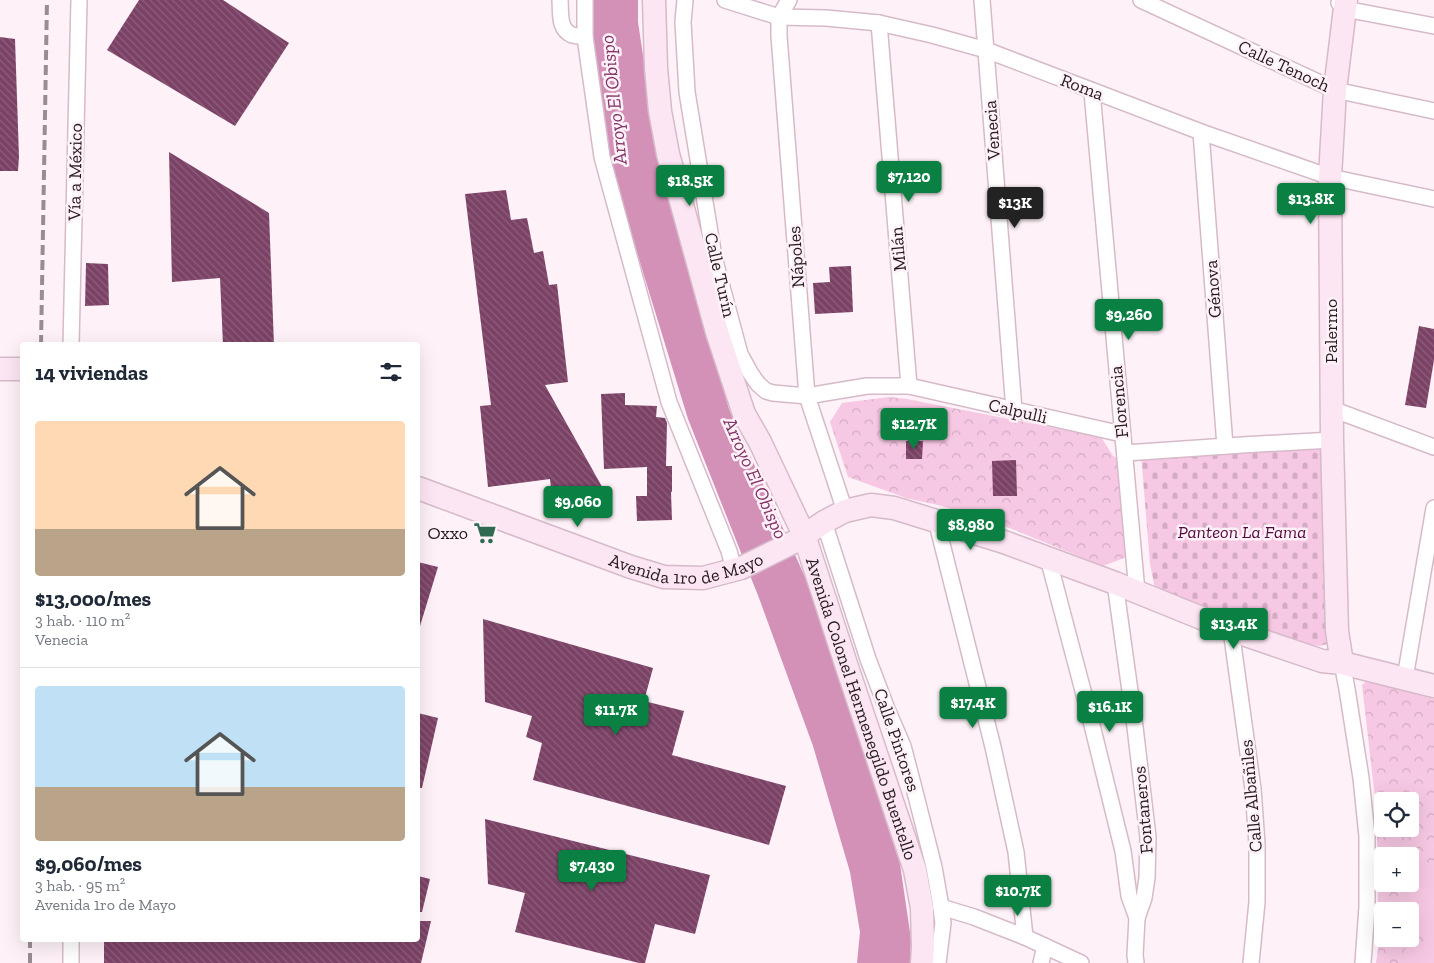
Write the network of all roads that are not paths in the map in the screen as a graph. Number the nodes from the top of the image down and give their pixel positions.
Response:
1 (79, 0) edge
2 (560, 0) edge
3 (585, 0) edge
4 (654, 0) edge
5 (685, 0) edge
6 (725, 0) edge
7 (789, 0) edge
8 (982, 0) edge
9 (1141, 0) edge
10 (1342, 3) edge
11 (779, 17) junction
12 (879, 23) junction
13 (1434, 26) edge
14 (585, 37) junction
15 (986, 50) junction
16 (1335, 90) junction
17 (1092, 92) junction
18 (1434, 111) edge
19 (1201, 132) junction
20 (1330, 177) junction
21 (1434, 199) edge
22 (71, 342) edge
23 (0, 369) edge
24 (20, 369) edge
25 (909, 386) junction
26 (766, 391) joint
27 (807, 396) junction
28 (1332, 409) junction
29 (1014, 410) junction
30 (1122, 434) junction
31 (1332, 440) junction
32 (1225, 446) junction
33 (1434, 446) edge
34 (1125, 454) junction
35 (420, 489) edge
36 (1434, 508) edge
37 (845, 511) junction
38 (936, 520) junction
39 (824, 522) junction
40 (801, 537) junction
41 (1048, 558) junction
42 (737, 569) junction
43 (1115, 583) junction
44 (1136, 592) junction
45 (1231, 630) junction
46 (1342, 663) junction
47 (1405, 678) junction
48 (1434, 686) edge
49 (941, 907) junction
50 (1137, 918) junction
51 (1025, 937) junction
52 (71, 942) edge
53 (1045, 946) junction
54 (71, 963) edge
55 (922, 963) edge
56 (938, 963) edge
57 (1041, 963) edge
58 (1081, 963) edge
59 (1136, 963) edge
60 (1251, 963) edge
61 (1363, 963) edge

1 - 22 street, Vía a México
2 - 14 street
3 - 14 street
4 - 40 street, Avenida Colonel Hermenegildo Buentello
5 - 26 street, Calle Turín
6 - 11 street, Roma
7 - 11 street
8 - 15 street, Venecia
9 - 16 street, Calle Tenoch
10 - 13 street
10 - 16 street, Palermo
11 - 12 street, Roma
11 - 27 street, Nápoles
12 - 15 street, Roma
12 - 25 street, Milán
14 - 42 street
15 - 17 street, Roma
15 - 29 street, Venecia
16 - 18 street, Calle Tenoch
16 - 20 street, Palermo
17 - 19 street, Roma
17 - 30 street, Florencia
19 - 20 street, Roma
19 - 32 street, Génova
20 - 21 street, Roma
20 - 28 street, Palermo
23 - 24 street
25 - 27 street, Calpulli
25 - 29 street, Calpulli
26 - 27 street, Calpulli
27 - 37 street, Nápoles
28 - 31 street, Palermo
28 - 33 street
29 - 30 street, Calpulli
30 - 34 street, Florencia
31 - 32 street
31 - 46 street, Palermo
32 - 34 street
34 - 44 street, Florencia
35 - 42 street, Avenida 1ro de Mayo
36 - 47 street
37 - 38 street, Avenida 1ro de Mayo
37 - 39 street, Avenida 1ro de Mayo
38 - 41 street, Avenida 1ro de Mayo
38 - 51 street
39 - 40 street, Avenida 1ro de Mayo
39 - 49 street, Calle Pintores
40 - 42 street, Avenida 1ro de Mayo
40 - 55 street, Avenida Colonel Hermenegildo Buentello
41 - 43 street, Avenida 1ro de Mayo
41 - 50 street
43 - 44 street, Avenida 1ro de Mayo
43 - 50 street, Fontaneros
44 - 45 street, Avenida 1ro de Mayo
45 - 46 street, Avenida 1ro de Mayo
45 - 60 street, Calle Albañiles
46 - 47 street, Avenida 1ro de Mayo
46 - 61 street
47 - 48 street, Avenida 1ro de Mayo
49 - 51 street
49 - 56 street, Calle Pintores
50 - 59 street
51 - 53 street
52 - 54 street
53 - 57 street
53 - 58 street

